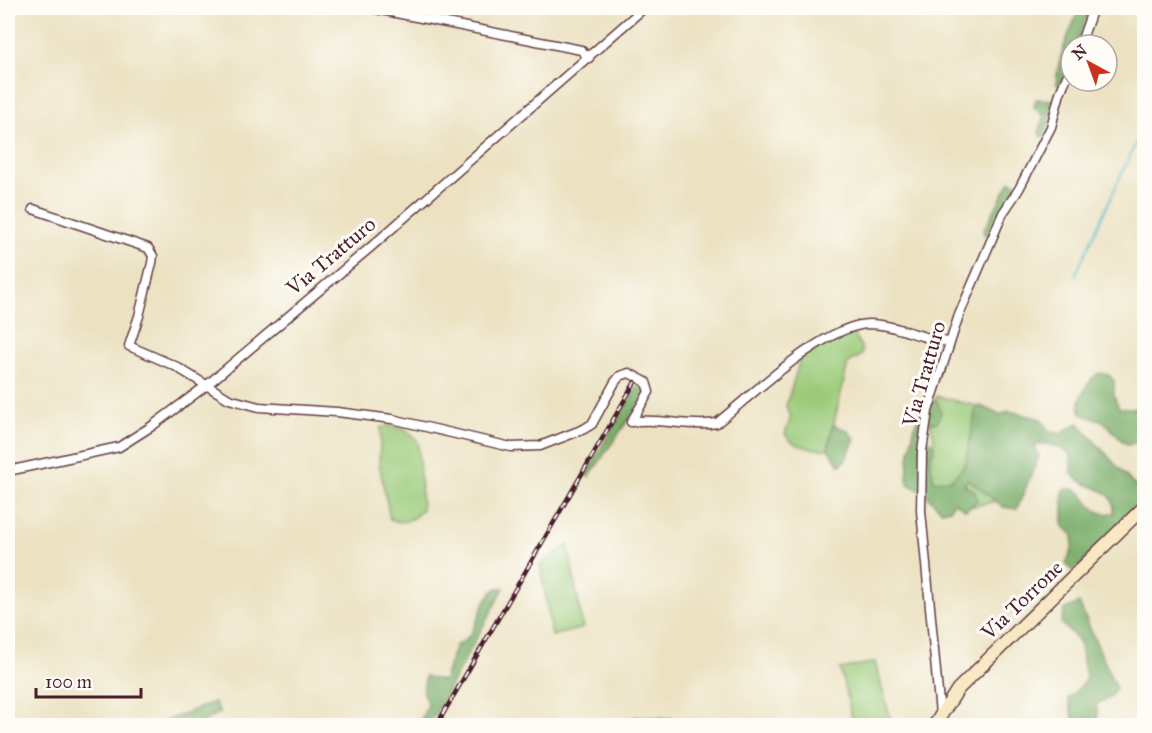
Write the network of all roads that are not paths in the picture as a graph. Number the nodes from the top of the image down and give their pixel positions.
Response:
1 (371, 8) edge
2 (644, 8) edge
3 (1093, 8) edge
4 (1084, 33) edge
5 (589, 58) junction
6 (1060, 93) edge
7 (33, 209) dead end
8 (950, 342) junction
9 (207, 385) junction
10 (8, 471) edge
11 (1144, 507) edge
12 (937, 722) edge

1 - 5 street
2 - 5 street, Via Tratturo
3 - 4 street
5 - 9 street, Via Tratturo
6 - 8 street, Via Tratturo
7 - 9 street
8 - 9 street
8 - 12 street, Via Tratturo
9 - 10 street, Via Tratturo
11 - 12 main road, Via Torrone

